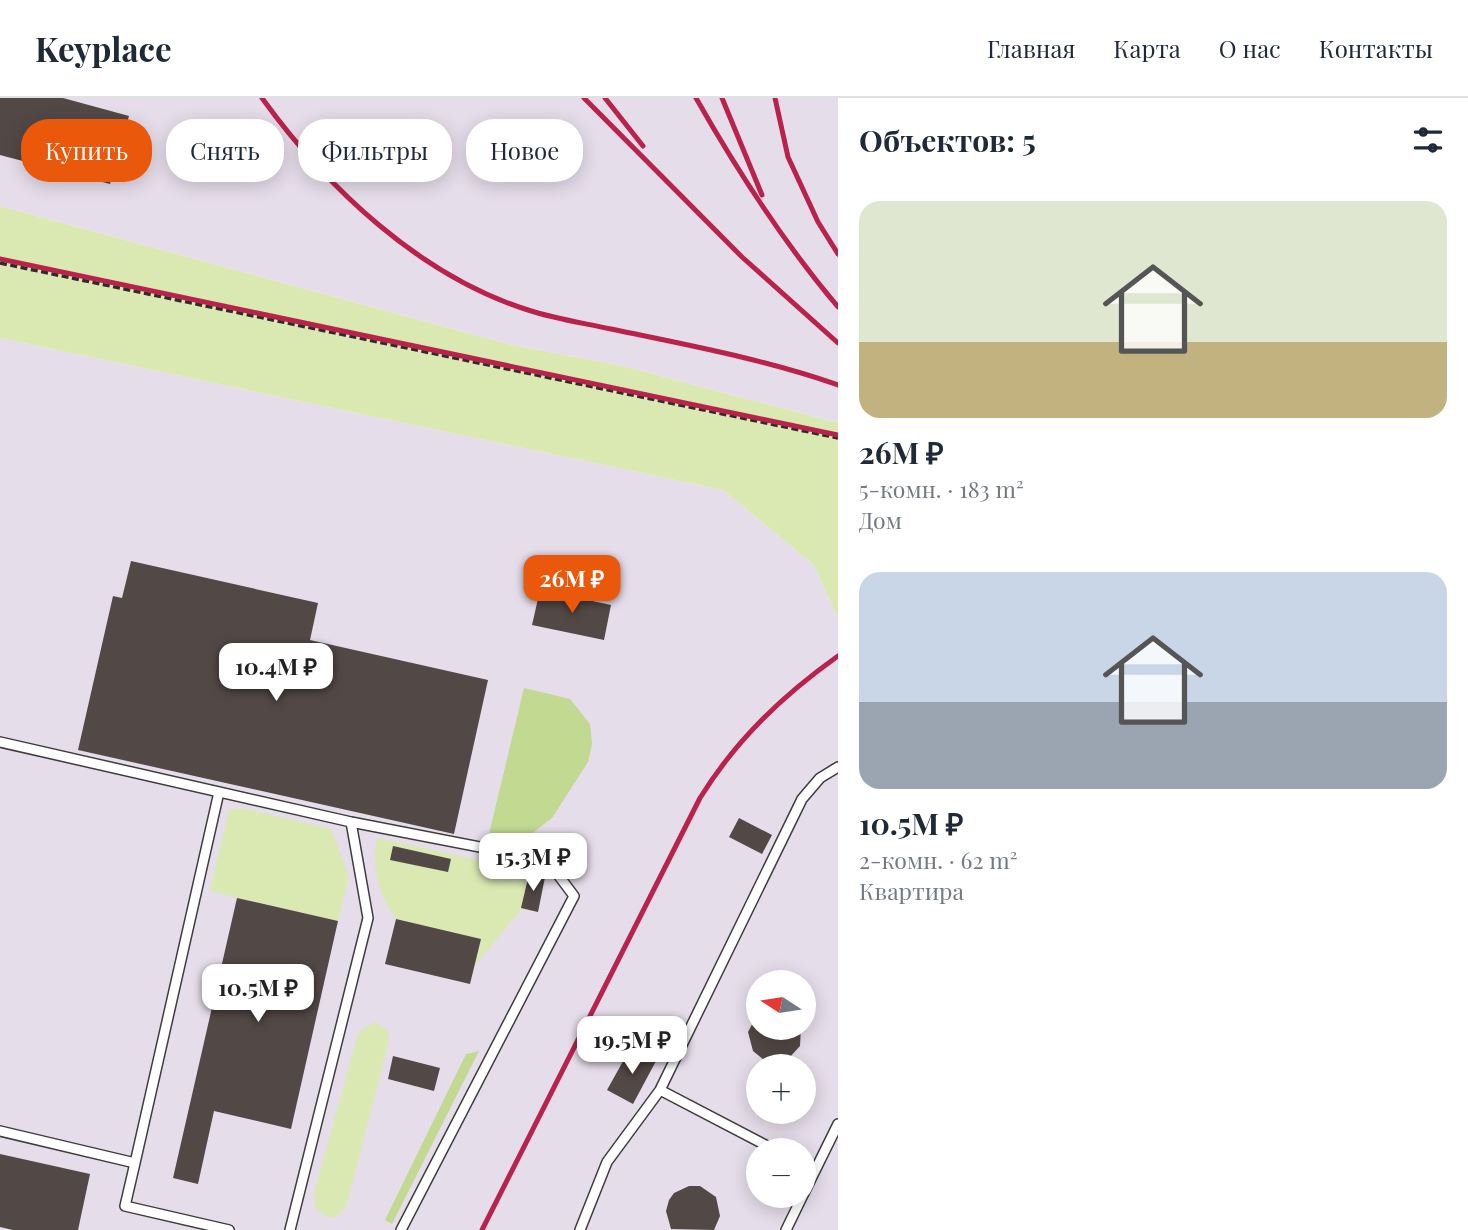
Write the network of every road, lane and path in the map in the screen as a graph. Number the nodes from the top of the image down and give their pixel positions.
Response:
1 (0, 263) edge
2 (838, 438) edge
3 (0, 742) edge
4 (838, 767) edge
5 (219, 792) junction
6 (351, 822) junction
7 (660, 1090) junction
8 (838, 1124) edge
9 (0, 1131) edge
10 (752, 1138) edge
11 (135, 1163) junction
12 (816, 1169) edge
13 (797, 1208) edge
14 (229, 1230) edge
15 (290, 1230) edge
16 (401, 1230) edge
17 (580, 1230) edge
18 (786, 1230) edge

1 - 2 path
3 - 5 lane
4 - 7 lane
5 - 6 lane
5 - 11 lane
6 - 15 lane
6 - 16 lane
7 - 10 lane
7 - 17 lane
8 - 12 lane
9 - 11 lane
11 - 14 lane
13 - 18 lane

